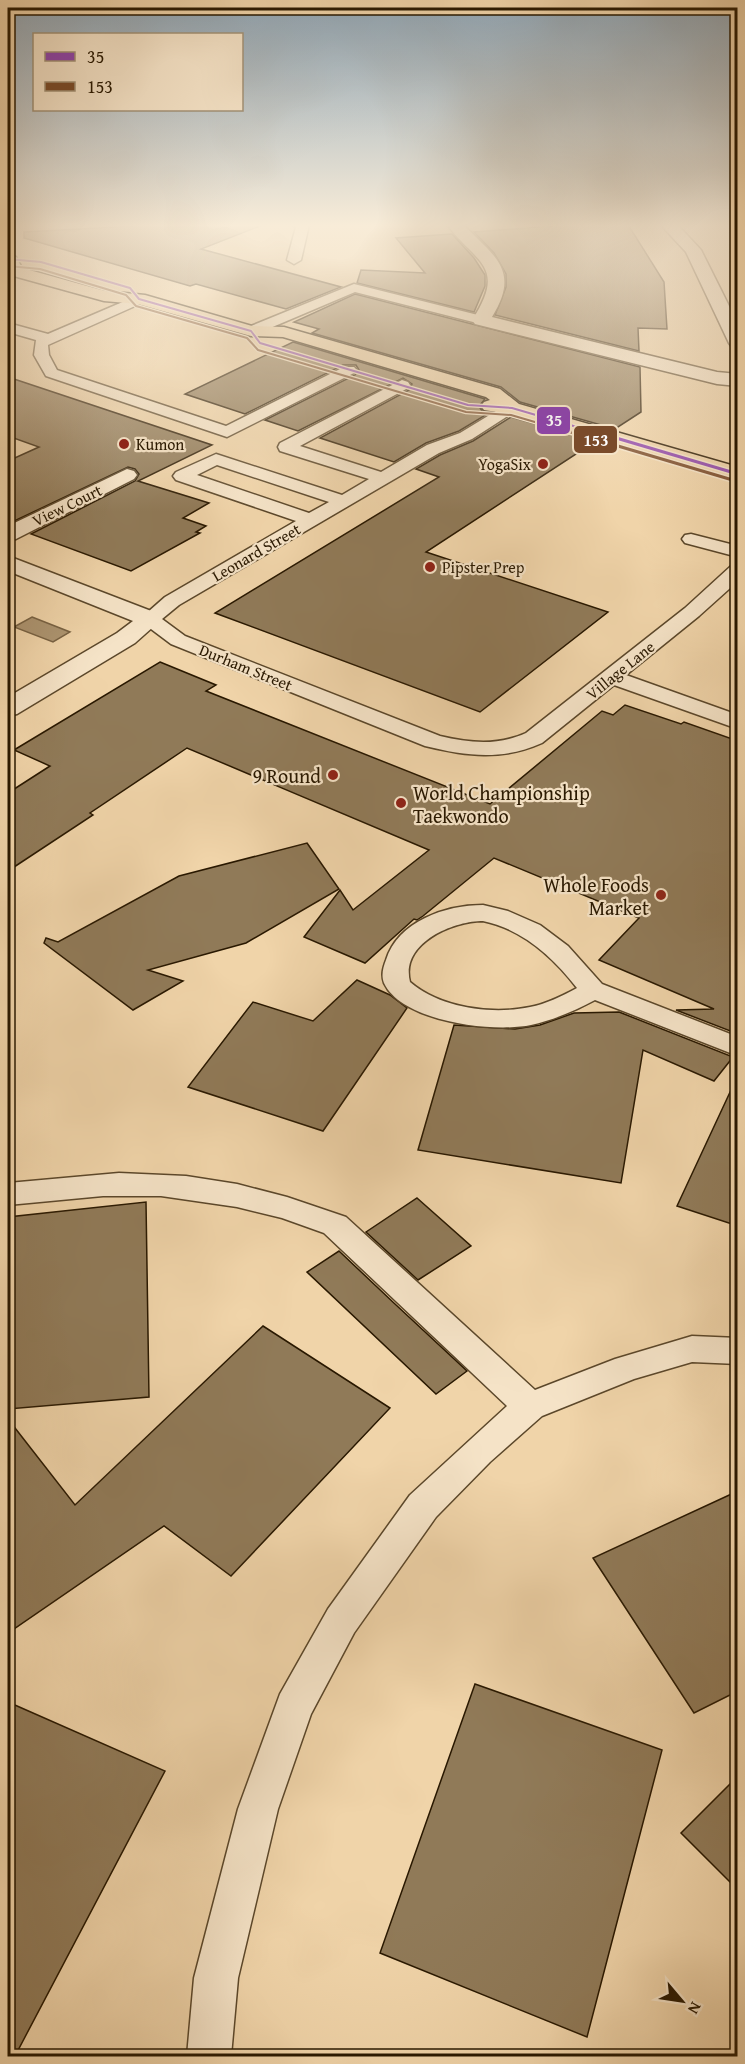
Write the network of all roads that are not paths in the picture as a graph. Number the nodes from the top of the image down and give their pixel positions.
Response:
1 (93, 319) edge
2 (210, 319) edge
3 (279, 319) edge
4 (727, 319) edge
5 (481, 320) edge
6 (8, 327) edge
7 (251, 331) junction
8 (47, 339) junction
9 (738, 343) edge
10 (349, 370) junction
11 (738, 380) edge
12 (402, 385) junction
13 (512, 408) junction
14 (738, 474) edge
15 (127, 475) dead end
16 (383, 478) junction
17 (344, 501) junction
18 (311, 520) junction
19 (8, 534) edge
20 (691, 539) dead end
21 (738, 552) edge
22 (8, 563) edge
23 (738, 570) edge
24 (150, 618) junction
25 (612, 677) junction
26 (8, 708) edge
27 (738, 723) edge
28 (493, 750) joint
29 (593, 990) junction
30 (738, 1047) edge
31 (8, 1194) edge
32 (738, 1351) edge
33 (530, 1406) junction
34 (209, 2056) edge

1 - 8 lane
2 - 7 main road
3 - 7 lane
4 - 9 street
5 - 11 street
6 - 8 lane
7 - 10 main road
7 - 13 main road
8 - 10 lane
10 - 12 main road
12 - 13 main road
12 - 16 lane
13 - 14 main road
13 - 16 lane, Leonard Street
15 - 19 street, View Court
16 - 17 lane, Leonard Street
17 - 18 lane, Leonard Street
17 - 18 lane
18 - 24 lane, Leonard Street
20 - 21 lane
22 - 24 street, Durham Street
23 - 25 lane, Village Lane
24 - 26 street, Leonard Street
24 - 28 lane, Durham Street
25 - 27 lane
25 - 28 lane, Village Lane
29 - 29 lane
29 - 30 lane
31 - 33 lane
32 - 33 lane
33 - 34 lane

